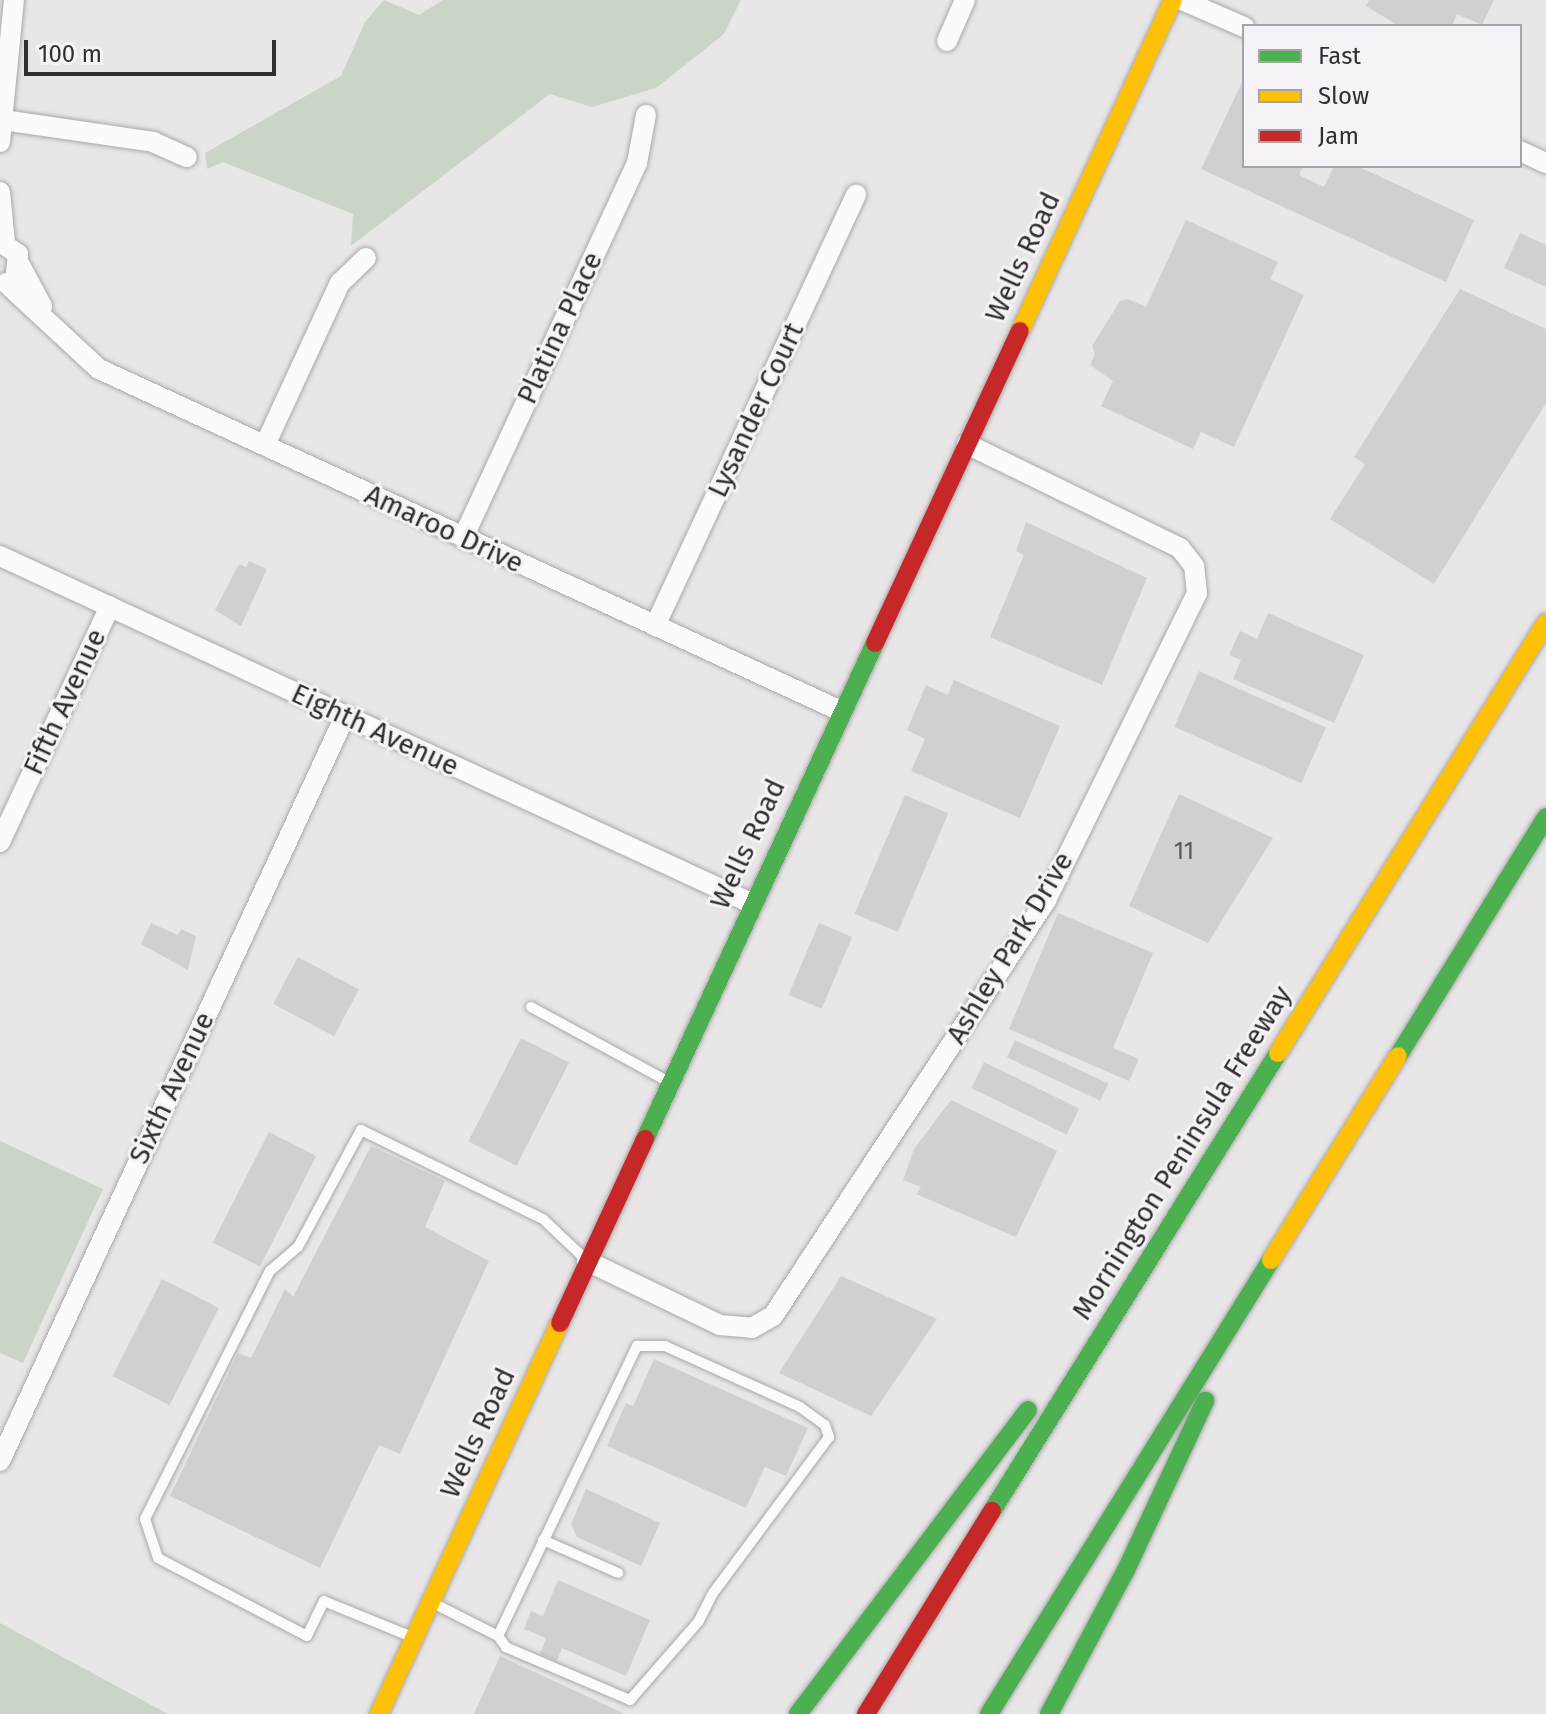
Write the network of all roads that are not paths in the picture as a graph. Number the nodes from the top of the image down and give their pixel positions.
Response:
1 (14, 0) edge
2 (965, 0) edge
3 (1173, 0) edge
4 (1182, 0) edge
5 (1242, 26) edge
6 (947, 41) dead end
7 (646, 115) dead end
8 (3, 120) junction
9 (0, 142) edge
10 (1522, 152) edge
11 (187, 157) dead end
12 (1546, 163) edge
13 (0, 192) edge
14 (856, 194) dead end
15 (3, 242) edge
16 (366, 258) dead end
17 (20, 265) junction
18 (3, 283) edge
19 (56, 331) junction
20 (967, 444) junction
21 (265, 445) junction
22 (463, 538) junction
23 (0, 556) edge
24 (110, 606) junction
25 (1546, 623) edge
26 (655, 626) junction
27 (841, 711) junction
28 (345, 716) junction
29 (1546, 817) edge
30 (0, 842) edge
31 (751, 903) junction
32 (531, 1007) dead end
33 (669, 1082) junction
34 (1174, 1218) junction
35 (1274, 1252) junction
36 (587, 1261) junction
37 (0, 1461) edge
38 (543, 1540) junction
39 (618, 1573) dead end
40 (432, 1602) junction
41 (498, 1636) junction
42 (415, 1638) junction
43 (379, 1714) edge
44 (798, 1714) edge
45 (866, 1714) edge
46 (989, 1714) edge
47 (1049, 1714) edge

1 - 8 street
2 - 6 street
3 - 20 main road, Wells Road
4 - 5 street
7 - 22 street, Platina Place
8 - 9 street
8 - 11 street
10 - 12 street
13 - 15 street
14 - 26 street, Lysander Court
15 - 17 street, Amaroo Drive
16 - 21 street
17 - 18 street
17 - 19 street, Amaroo Drive
18 - 19 street, Amaroo Drive
19 - 21 street, Amaroo Drive
20 - 27 main road, Wells Road
20 - 36 street, Ashley Park Drive
21 - 22 street, Amaroo Drive
22 - 26 street, Amaroo Drive
23 - 24 street, Eighth Avenue
24 - 28 street, Eighth Avenue
24 - 30 street, Fifth Avenue
25 - 34 main road, Mornington Peninsula Freeway
26 - 27 street, Amaroo Drive
27 - 31 main road, Wells Road
28 - 31 street, Eighth Avenue
28 - 37 street, Sixth Avenue
29 - 35 main road
31 - 33 main road, Wells Road
32 - 33 lane
33 - 36 main road, Wells Road
34 - 44 main road
34 - 45 main road, Mornington Peninsula Freeway
35 - 46 main road
35 - 47 main road
36 - 40 main road, Wells Road
36 - 42 lane
38 - 39 lane
38 - 41 lane
38 - 41 lane
40 - 41 lane
40 - 42 main road, Wells Road
42 - 43 main road, Wells Road

